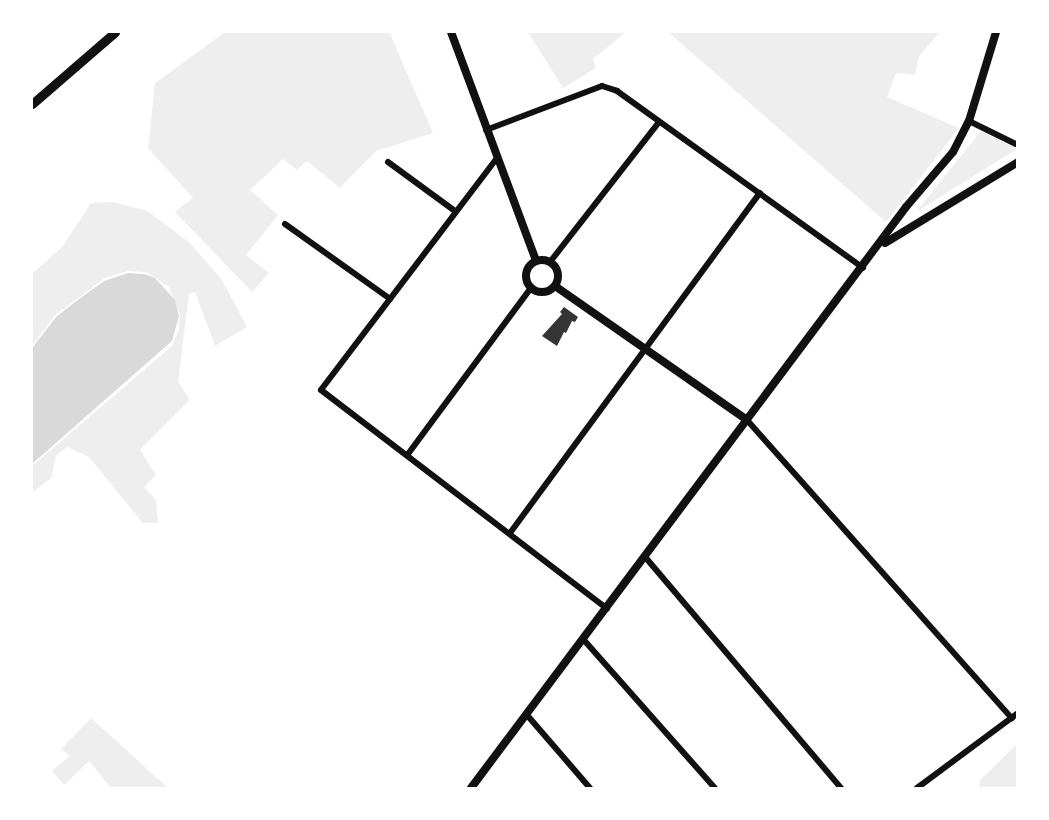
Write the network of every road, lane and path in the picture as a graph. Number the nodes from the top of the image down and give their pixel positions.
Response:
1 (116, 32) edge
2 (451, 32) edge
3 (996, 32) edge
4 (32, 104) edge
5 (969, 121) junction
6 (659, 122) junction
7 (486, 130) junction
8 (1017, 145) edge
9 (497, 158) junction
10 (388, 162) dead end
11 (1017, 162) edge
12 (760, 193) junction
13 (906, 207) junction
14 (455, 211) junction
15 (916, 222) junction
16 (285, 224) dead end
17 (880, 246) junction
18 (536, 261) junction
19 (550, 262) junction
20 (863, 268) junction
21 (555, 286) junction
22 (531, 288) junction
23 (390, 299) junction
24 (645, 349) junction
25 (747, 420) junction
26 (408, 454) junction
27 (510, 533) junction
28 (646, 558) junction
29 (607, 609) junction
30 (583, 639) junction
31 (527, 715) junction
32 (1015, 716) edge
33 (471, 789) edge
34 (590, 789) edge
35 (715, 789) edge
36 (841, 789) edge
37 (917, 789) edge

1 - 4 main road
2 - 7 street
3 - 5 street
5 - 8 street
5 - 13 street
6 - 7 street
6 - 12 street
6 - 19 street
7 - 9 street
9 - 14 street
9 - 18 street
10 - 14 street
11 - 15 street
12 - 20 street
12 - 24 street
13 - 15 street
13 - 17 street
14 - 23 street
15 - 17 street
16 - 23 street
17 - 20 street
18 - 19 street
18 - 22 street
19 - 21 street
20 - 25 street
21 - 22 street
21 - 24 street
22 - 26 street
23 - 26 street
24 - 25 street
24 - 27 street
25 - 28 street
25 - 32 street
26 - 27 street
27 - 29 street
28 - 29 street
28 - 36 street
29 - 30 street
30 - 31 street
30 - 35 street
31 - 33 street
31 - 34 street
32 - 37 street

